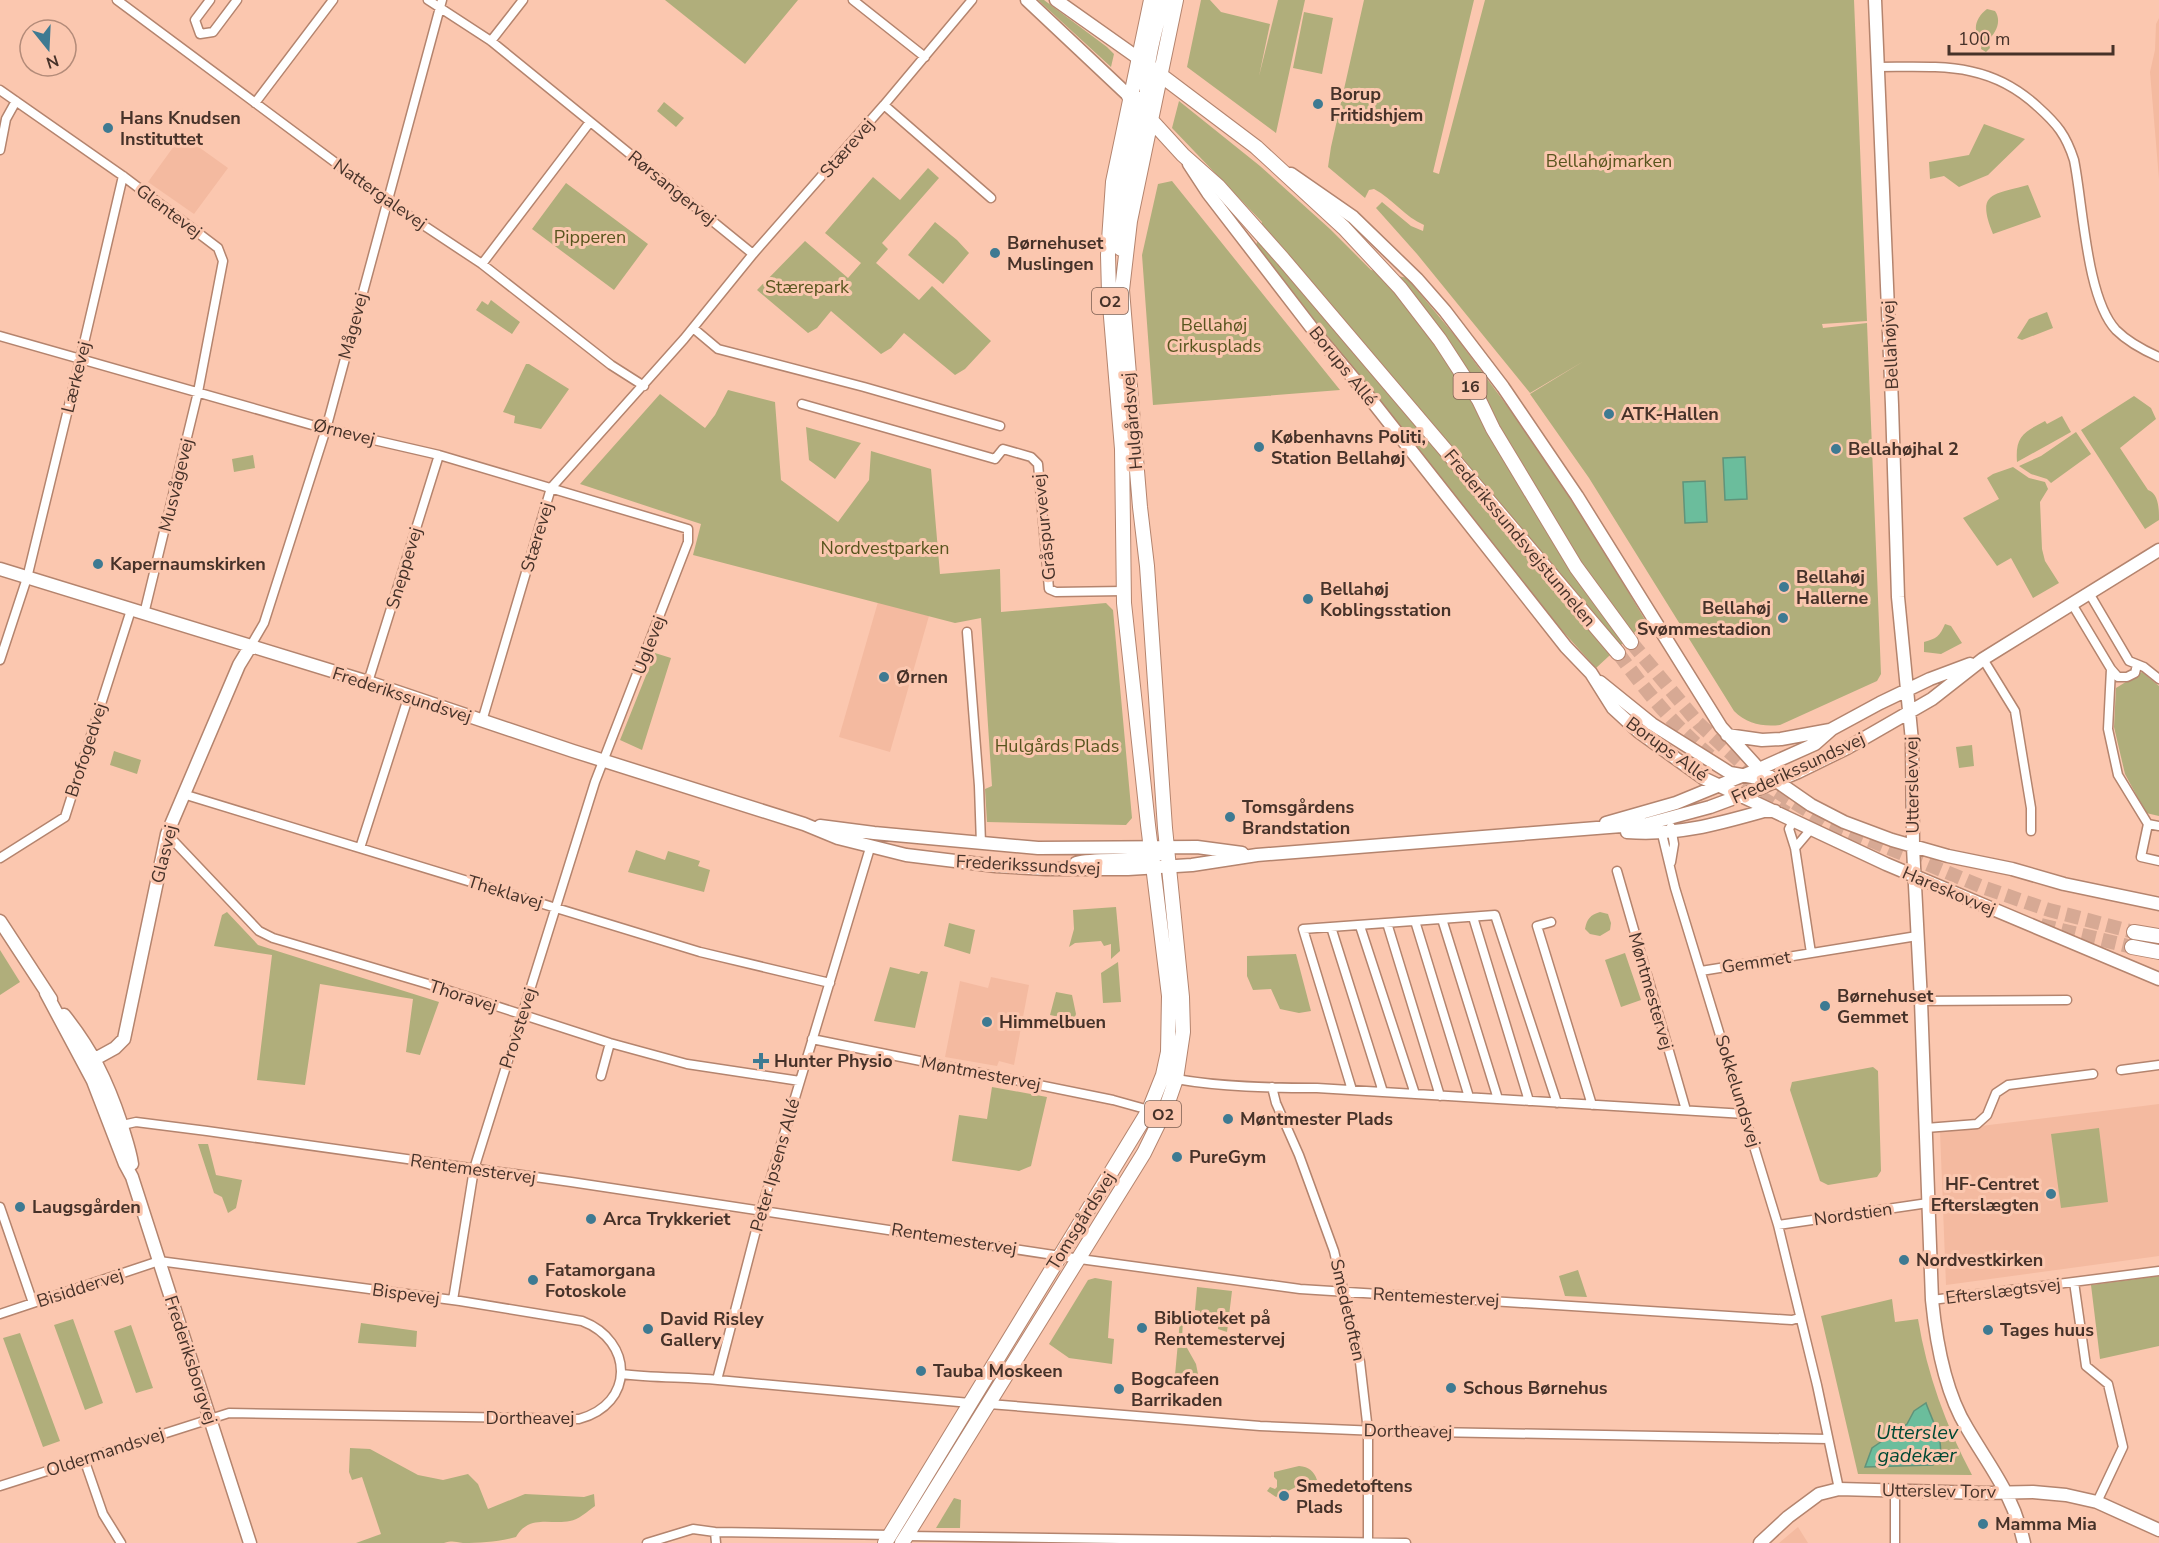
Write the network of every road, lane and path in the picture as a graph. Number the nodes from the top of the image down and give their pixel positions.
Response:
1 (117, 0) edge
2 (210, 0) edge
3 (237, 0) edge
4 (333, 0) edge
5 (429, 0) edge
6 (523, 0) edge
7 (853, 0) edge
8 (972, 0) edge
9 (1027, 0) edge
10 (1056, 0) edge
11 (1151, 0) edge
12 (1162, 0) edge
13 (1176, 0) edge
14 (1875, 0) edge
15 (441, 3) edge
16 (491, 41) junction
17 (925, 57) junction
18 (1143, 62) junction
19 (1877, 67) junction
20 (1161, 75) junction
21 (0, 90) edge
22 (1134, 100) junction
23 (16, 101) junction
24 (255, 103) junction
25 (884, 105) junction
26 (1152, 121) junction
27 (590, 122) junction
28 (0, 150) edge
29 (1183, 155) junction
30 (1269, 160) junction
31 (123, 176) junction
32 (991, 198) dead end
33 (387, 201) junction
34 (753, 254) junction
35 (482, 264) junction
36 (1124, 266) junction
37 (693, 328) junction
38 (0, 336) edge
39 (2159, 357) edge
40 (80, 359) junction
41 (644, 386) junction
42 (198, 392) junction
43 (802, 404) dead end
44 (1000, 426) dead end
45 (326, 429) junction
46 (439, 455) junction
47 (551, 488) junction
48 (688, 529) joint
49 (2159, 550) edge
50 (0, 569) edge
51 (27, 578) junction
52 (1124, 591) junction
53 (2089, 593) junction
54 (2072, 603) junction
55 (131, 610) junction
56 (144, 614) junction
57 (967, 632) dead end
58 (1631, 642) tunnel mouth
59 (250, 647) junction
60 (1618, 653) tunnel mouth
61 (1983, 659) junction
62 (0, 660) edge
63 (2137, 664) junction
64 (2111, 669) junction
65 (1591, 673) junction
66 (2159, 679) edge
67 (368, 682) junction
68 (1908, 690) junction
69 (409, 695) junction
70 (1910, 712) junction
71 (482, 721) junction
72 (1832, 729) junction
73 (1727, 735) junction
74 (604, 760) junction
75 (1759, 769) junction
76 (1741, 777) junction
77 (1776, 782) junction
78 (1719, 785) junction
79 (183, 794) junction
80 (1742, 795) junction
81 (1777, 812) junction
82 (1668, 819) junction
83 (1794, 819) junction
84 (804, 824) junction
85 (2148, 824) junction
86 (2159, 826) edge
87 (1593, 828) junction
88 (1812, 828) junction
89 (2031, 831) dead end
90 (874, 833) junction
91 (1668, 833) junction
92 (167, 834) junction
93 (981, 844) junction
94 (1167, 847) junction
95 (1913, 847) junction
96 (360, 848) junction
97 (870, 848) junction
98 (1795, 848) junction
99 (1257, 855) junction
100 (1152, 857) junction
101 (0, 858) edge
102 (2159, 861) edge
103 (1169, 867) junction
104 (1617, 871) dead end
105 (1914, 875) junction
106 (2159, 904) edge
107 (557, 908) junction
108 (1473, 917) junction
109 (1442, 919) junction
110 (0, 921) edge
111 (1415, 921) junction
112 (1551, 921) dead end
113 (1387, 923) junction
114 (1360, 926) junction
115 (1331, 927) junction
116 (2134, 932) tunnel mouth
117 (1917, 936) junction
118 (2159, 936) edge
119 (2132, 946) tunnel mouth
120 (1811, 952) junction
121 (2159, 952) edge
122 (1701, 971) junction
123 (2159, 979) edge
124 (830, 983) junction
125 (46, 993) junction
126 (2067, 1000) dead end
127 (1921, 1001) junction
128 (522, 1015) junction
129 (812, 1039) junction
130 (610, 1043) junction
131 (95, 1059) junction
132 (2159, 1065) edge
133 (2121, 1070) dead end
134 (2093, 1074) dead end
135 (601, 1076) dead end
136 (1176, 1079) junction
137 (800, 1081) junction
138 (1272, 1088) junction
139 (1352, 1090) junction
140 (1383, 1092) junction
141 (1415, 1094) junction
142 (1440, 1095) junction
143 (1469, 1097) junction
144 (1498, 1099) junction
145 (1529, 1101) junction
146 (1557, 1103) junction
147 (1592, 1105) junction
148 (1149, 1110) junction
149 (1686, 1110) junction
150 (1745, 1114) junction
151 (117, 1126) junction
152 (1926, 1128) junction
153 (474, 1169) junction
154 (1928, 1203) junction
155 (0, 1207) edge
156 (761, 1211) junction
157 (1778, 1225) junction
158 (1059, 1255) junction
159 (1080, 1259) junction
160 (159, 1261) junction
161 (2159, 1271) edge
162 (2073, 1282) junction
163 (1346, 1293) junction
164 (453, 1300) junction
165 (1932, 1300) junction
166 (33, 1303) junction
167 (0, 1314) edge
168 (1800, 1318) junction
169 (621, 1374) junction
170 (717, 1380) junction
171 (970, 1403) junction
172 (989, 1404) junction
173 (210, 1419) junction
174 (1368, 1431) junction
175 (1828, 1439) junction
176 (84, 1459) junction
177 (0, 1486) edge
178 (1839, 1489) junction
179 (1895, 1491) junction
180 (2006, 1492) junction
181 (2097, 1502) junction
182 (2159, 1530) edge
183 (715, 1532) junction
184 (887, 1539) edge
185 (904, 1540) edge
186 (1030, 1541) edge
187 (121, 1543) edge
188 (250, 1543) edge
189 (647, 1543) edge
190 (716, 1543) edge
191 (1368, 1543) edge
192 (1406, 1543) edge
193 (1760, 1543) edge
194 (1895, 1543) edge
195 (2024, 1543) edge

1 - 24 street, Nattergalevej
2 - 3 street
4 - 24 street
5 - 15 street, Rørsangervej
6 - 16 street
7 - 17 street
8 - 17 street, Stærevej
9 - 22 street, Borups Allé
10 - 18 street
11 - 18 main road, Hulgårdsvej / O2
12 - 18 main road
13 - 20 main road, Hulgårdsvej / O2
14 - 19 street, Bellahøjvej
15 - 16 street, Rørsangervej
15 - 33 street, Mågevej
16 - 27 street, Rørsangervej
17 - 25 street, Stærevej
18 - 20 main road, 16
18 - 22 main road, Hulgårdsvej / O2
18 - 26 main road
19 - 39 street
19 - 68 street, Bellahøjvej
20 - 26 main road, Hulgårdsvej / O2
20 - 30 main road, 16
21 - 23 street, Glentevej
22 - 26 main road, Borups Allé
22 - 36 main road
22 - 52 main road, Hulgårdsvej / O2
23 - 28 street
23 - 31 street, Glentevej
24 - 33 street, Nattergalevej
25 - 32 street, Stærevej
25 - 34 street, Stærevej
26 - 29 main road, Borups Allé
26 - 36 main road, Hulgårdsvej / O2
27 - 34 street, Rørsangervej
27 - 35 street
29 - 60 main road, Frederikssundsvejstunnelen
29 - 65 street, Borups Allé
30 - 58 main road, Frederikssundsvejstunnelen / 16
30 - 73 street
31 - 40 street, Lærkevej
31 - 42 street, Glentevej
33 - 35 street, Nattergalevej
33 - 45 street, Mågevej
34 - 37 street, Stærevej
35 - 41 street, Nattergalevej
36 - 94 main road, Hulgårdsvej / O2
37 - 41 street, Stærevej
37 - 44 street
38 - 40 street, Ørnevej
40 - 42 street, Ørnevej
40 - 51 street, Lærkevej
41 - 47 street, Stærevej
42 - 45 street, Ørnevej
42 - 56 street, Musvågevej
43 - 52 street, Gråspurvevej
45 - 46 street, Ørnevej
45 - 59 street, Mågevej
46 - 47 street, Ørnevej
46 - 67 street, Sneppevej
47 - 48 street, Ørnevej
47 - 71 street, Stærevej
48 - 74 street, Uglevej
49 - 53 street, Frederikssundsvej
50 - 51 street, Frederikssundsvej
51 - 55 street, Frederikssundsvej
51 - 62 street, Lærkevej
52 - 100 main road, Hulgårdsvej / O2
53 - 54 street, Frederikssundsvej
53 - 63 street
54 - 61 street, Frederikssundsvej
54 - 64 street
55 - 56 street, Frederikssundsvej
55 - 101 street, Brofogedvej
56 - 59 street, Frederikssundsvej
57 - 93 street
59 - 67 street, Frederikssundsvej
59 - 79 street, Glasvej
61 - 68 street, Frederikssundsvej
61 - 70 street, Frederikssundsvej
61 - 89 street
63 - 64 street
63 - 66 street
64 - 85 street
65 - 76 street
65 - 78 street, Borups Allé
67 - 69 street, Frederikssundsvej
68 - 70 street, Bellahøjvej
68 - 72 street, Frederikssundsvej
69 - 71 street, Frederikssundsvej
69 - 96 street
70 - 77 street, Frederikssundsvej
70 - 95 street, Utterslevvej
71 - 74 street, Frederikssundsvej
72 - 73 street, Frederikssundsvej
72 - 75 street, Frederikssundsvej
73 - 75 street
74 - 84 street, Frederikssundsvej
74 - 107 street, Provstevej
75 - 76 street, Frederikssundsvej
75 - 77 street, Hareskovvej
76 - 77 street
76 - 78 street, Frederikssundsvej
77 - 80 street, Frederikssundsvej
77 - 95 street, Hareskovvej
78 - 80 street, Borups Allé
78 - 87 street, Frederikssundsvej
79 - 92 street, Glasvej
79 - 96 street, Theklavej
80 - 81 street, Hareskovvej
80 - 82 street, Frederikssundsvej
81 - 83 street, Hareskovvej
81 - 91 street
82 - 87 street, Frederikssundsvej
82 - 91 street, Sokkelundsvej
83 - 88 street, Hareskovvej
83 - 98 street, Gemmet
84 - 90 street, Frederikssundsvej
84 - 97 street, Frederikssundsvej
85 - 86 street
85 - 102 street
87 - 91 street
87 - 99 street, Frederikssundsvej
88 - 98 street
88 - 105 street, Hareskovvej
90 - 93 street, Frederikssundsvej
90 - 97 street
91 - 122 street, Sokkelundsvej
92 - 128 street, Thoravej
92 - 131 street, Glasvej
93 - 100 street, Frederikssundsvej
94 - 99 street, Frederikssundsvej
94 - 100 street, Frederikssundsvej
94 - 103 main road, O2
95 - 105 street, Utterslevvej
95 - 106 street, Hareskovvej
96 - 107 street, Theklavej
97 - 100 street, Frederikssundsvej
97 - 124 street, Peter Ipsens Allé
98 - 120 street, Gemmet
99 - 103 street, Frederikssundsvej
100 - 103 street, Frederikssundsvej
100 - 148 main road, Tomsgårdsvej / O2
103 - 136 main road, Tomsgårdsvej / O2
104 - 149 street, Møntmestervej
105 - 117 street, Utterslevvej
105 - 123 street, Hareskovvej
107 - 124 street, Theklavej
107 - 128 street, Provstevej
108 - 109 street
108 - 145 street
108 - 146 street
109 - 111 street
109 - 144 street
110 - 125 street, Frederiksborgvej
111 - 113 street
111 - 143 street
112 - 147 street
113 - 114 street
113 - 142 street
114 - 115 street
114 - 141 street
115 - 139 street
115 - 140 street
116 - 118 main road
117 - 120 street, Gemmet
117 - 127 street, Utterslevvej
119 - 121 main road
120 - 122 street, Gemmet
122 - 150 street, Sokkelundsvej
124 - 129 street, Peter Ipsens Allé
125 - 131 street, Frederiksborgvej
125 - 151 street, Frederiksborgvej
126 - 127 street
127 - 152 street, Utterslevvej
128 - 130 street, Thoravej
128 - 153 street, Provstevej
129 - 137 street, Peter Ipsens Allé
129 - 148 street, Møntmestervej
130 - 135 street
130 - 137 street, Thoravej
131 - 151 street, Frederiksborgvej
132 - 133 street
134 - 152 street
136 - 138 street
136 - 159 main road, Tomsgårdsvej / O2
137 - 156 street, Peter Ipsens Allé
138 - 139 street
138 - 163 street, Smedetoften
139 - 140 street
140 - 141 street
141 - 142 street
142 - 143 street
143 - 144 street
144 - 145 street
145 - 146 street
146 - 147 street
147 - 149 street
148 - 158 main road, Tomsgårdsvej / O2
149 - 150 street
150 - 157 street, Sokkelundsvej
151 - 153 street, Rentemestervej
151 - 160 street, Frederiksborgvej
152 - 154 street, Utterslevvej
153 - 156 street, Rentemestervej
153 - 164 street, Provstevej
154 - 157 street, Nordstien
154 - 165 street, Utterslevvej
155 - 166 street
156 - 158 street, Rentemestervej
156 - 170 street, Peter Ipsens Allé
157 - 168 street, Sokkelundsvej
158 - 159 street, Rentemestervej
158 - 171 main road, Tomsgårdsvej / O2
159 - 163 street, Rentemestervej
159 - 172 main road, Tomsgårdsvej / O2
160 - 164 street, Bispevej
160 - 166 street, Bisiddervej
160 - 173 street, Frederiksborgvej
161 - 162 street, Efterslægtsvej
162 - 165 street, Efterslægtsvej
162 - 181 street, Efterslægtsvej
163 - 168 street, Rentemestervej
163 - 174 street, Smedetoften
164 - 169 street, Bispevej
165 - 180 street, Utterslev Torv
166 - 167 street, Bisiddervej
168 - 175 street
169 - 170 street
169 - 173 street, Dortheavej
170 - 171 street
171 - 184 main road, Tomsgårdsvej / O2
172 - 174 street, Dortheavej
172 - 185 main road, Tomsgårdsvej / O2
173 - 176 street, Oldermandsvej
173 - 188 street, Frederiksborgvej
174 - 175 street, Dortheavej
174 - 191 street, Smedetoften
175 - 178 street
176 - 177 street, Oldermandsvej
176 - 187 street
178 - 179 street, Utterslev Torv
178 - 193 street
179 - 180 street, Utterslev Torv
179 - 194 street
180 - 181 street
180 - 195 street
181 - 182 street
183 - 184 street
183 - 189 street
183 - 190 street
184 - 185 street
185 - 186 street
186 - 191 street
191 - 192 street

